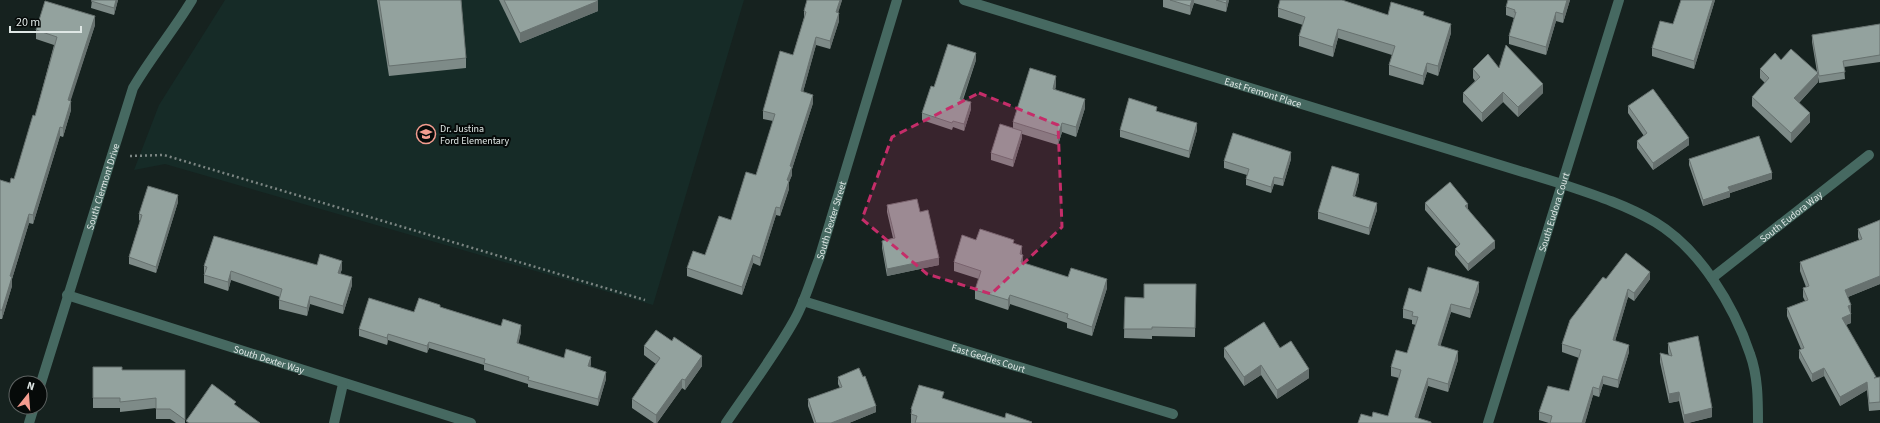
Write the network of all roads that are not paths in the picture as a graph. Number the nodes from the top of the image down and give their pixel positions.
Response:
1 (192, 0) edge
2 (897, 0) edge
3 (964, 0) edge
4 (1619, 0) edge
5 (1869, 155) dead end
6 (1562, 184) junction
7 (1712, 278) junction
8 (67, 296) junction
9 (803, 301) junction
10 (43, 375) edge
11 (343, 384) junction
12 (1173, 414) dead end
13 (334, 423) edge
14 (471, 423) edge
15 (726, 423) edge
16 (1488, 423) edge
17 (1758, 423) edge

1 - 8 street, South Clermont Drive
2 - 9 street, South Dexter Street
3 - 6 street, East Fremont Place
4 - 6 street, South Eudora Court
5 - 7 street, South Eudora Way
6 - 7 street
6 - 16 street, South Eudora Court
7 - 17 street
8 - 10 street, South Clermont Drive
8 - 11 street, South Dexter Way
9 - 12 street, East Geddes Court
9 - 15 street, South Dexter Street
11 - 13 street
11 - 14 street, South Dexter Way

